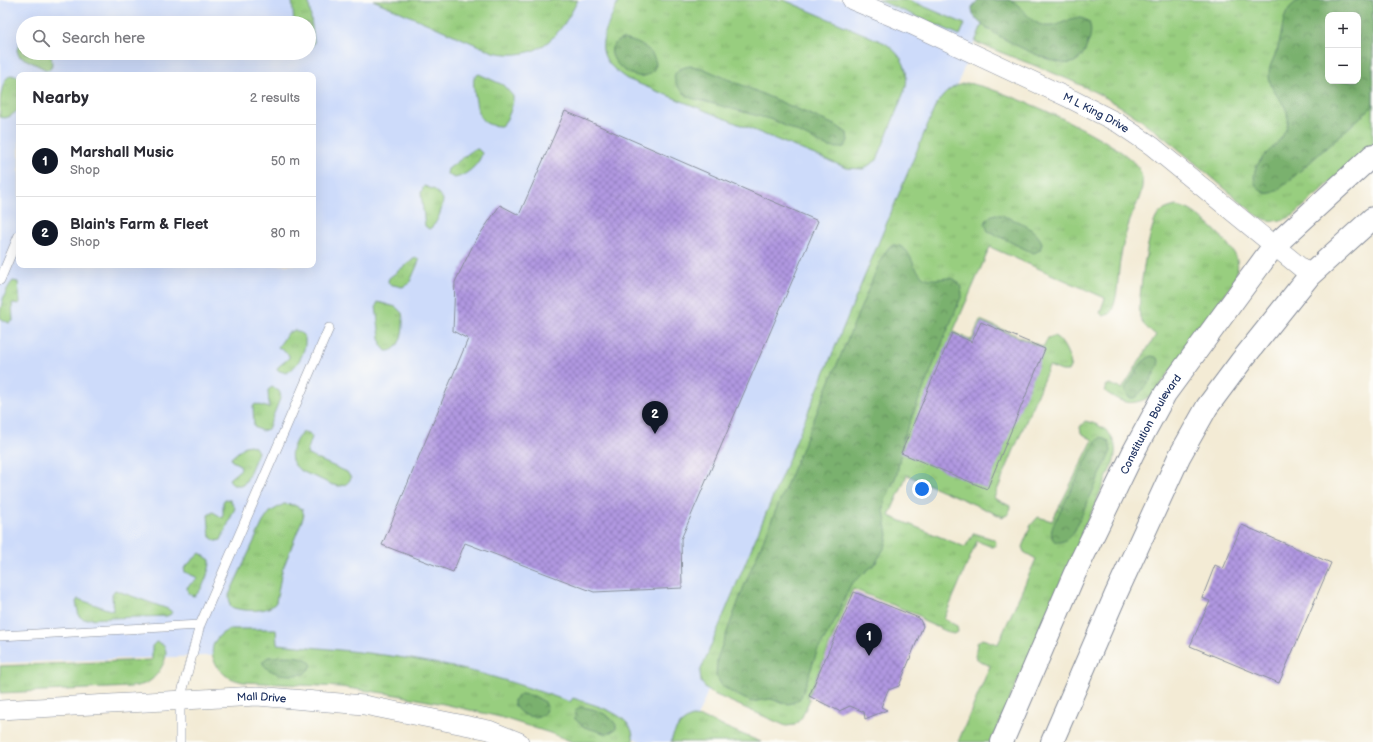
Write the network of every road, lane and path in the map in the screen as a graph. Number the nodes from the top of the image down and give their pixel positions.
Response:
1 (852, 0) edge
2 (1373, 155) edge
3 (1373, 218) edge
4 (16, 242) edge
5 (1273, 247) junction
6 (1310, 275) junction
7 (0, 280) edge
8 (329, 328) dead end
9 (200, 625) junction
10 (0, 636) edge
11 (180, 700) junction
12 (0, 710) edge
13 (180, 742) edge
14 (519, 742) edge
15 (1002, 742) edge
16 (1052, 742) edge

1 - 5 street, M L King Drive
2 - 5 street, Constitution Boulevard
3 - 6 street
4 - 7 lane
5 - 6 street, M L King Drive
5 - 15 street, Constitution Boulevard
6 - 16 street
8 - 9 lane
9 - 10 lane
9 - 11 lane
11 - 12 street, Mall Drive
11 - 13 lane
11 - 14 street, Mall Drive

